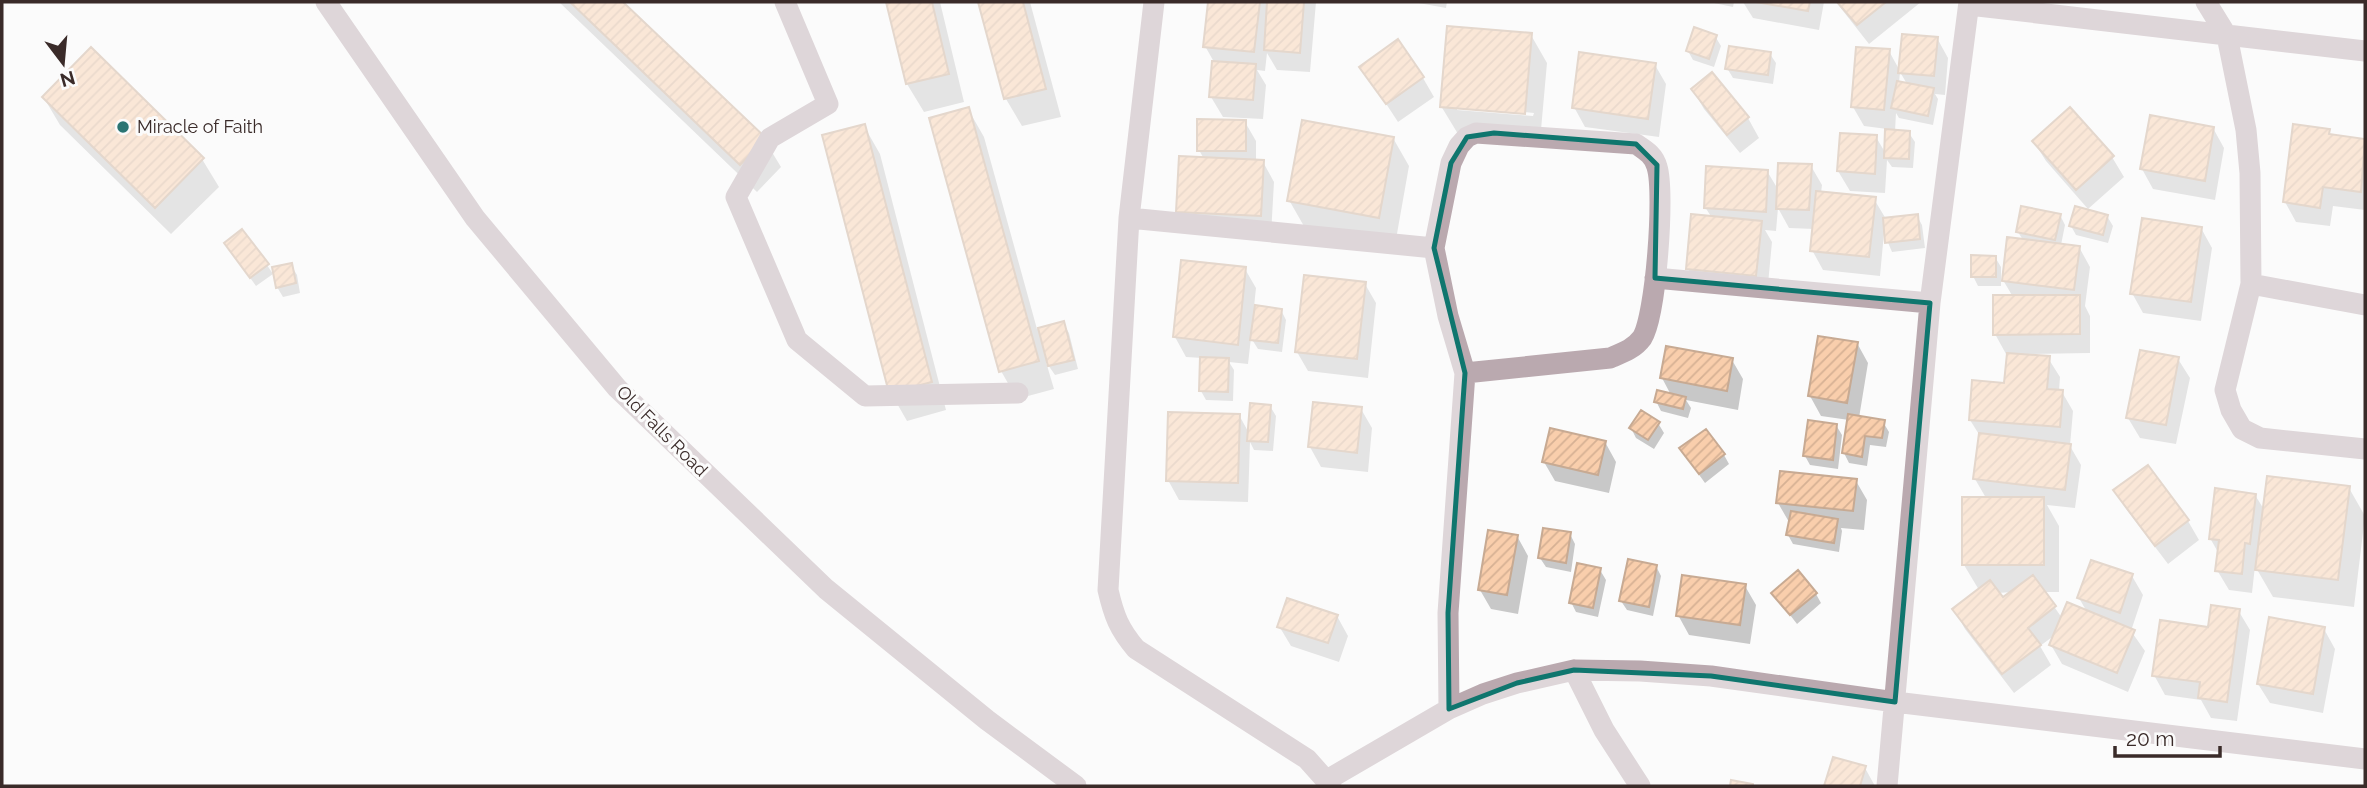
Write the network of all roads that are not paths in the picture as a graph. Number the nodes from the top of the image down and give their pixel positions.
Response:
1 (326, 2) edge
2 (785, 2) edge
3 (1154, 2) edge
4 (2206, 2) edge
5 (1969, 3) edge
6 (2227, 36) junction
7 (2365, 51) edge
8 (1129, 218) junction
9 (1434, 248) junction
10 (1655, 278) junction
11 (2251, 284) junction
12 (1930, 303) junction
13 (2365, 304) edge
14 (1465, 373) junction
15 (1018, 393) dead end
16 (2365, 449) edge
17 (1574, 670) junction
18 (1895, 702) junction
19 (1448, 709) junction
20 (2365, 760) edge
21 (1329, 783) edge
22 (1076, 786) edge
23 (1640, 786) edge
24 (1887, 786) edge

1 - 22 street, Old Falls Road
2 - 15 street
3 - 8 street
4 - 6 street
5 - 6 street
5 - 12 street
6 - 7 street
6 - 11 street
8 - 9 street
8 - 21 street
9 - 10 street
9 - 14 street
10 - 12 street
10 - 14 street
11 - 13 street
11 - 16 street
12 - 18 street
14 - 19 street
17 - 18 street
17 - 19 street
17 - 23 street
18 - 20 street
18 - 24 street
19 - 21 street

